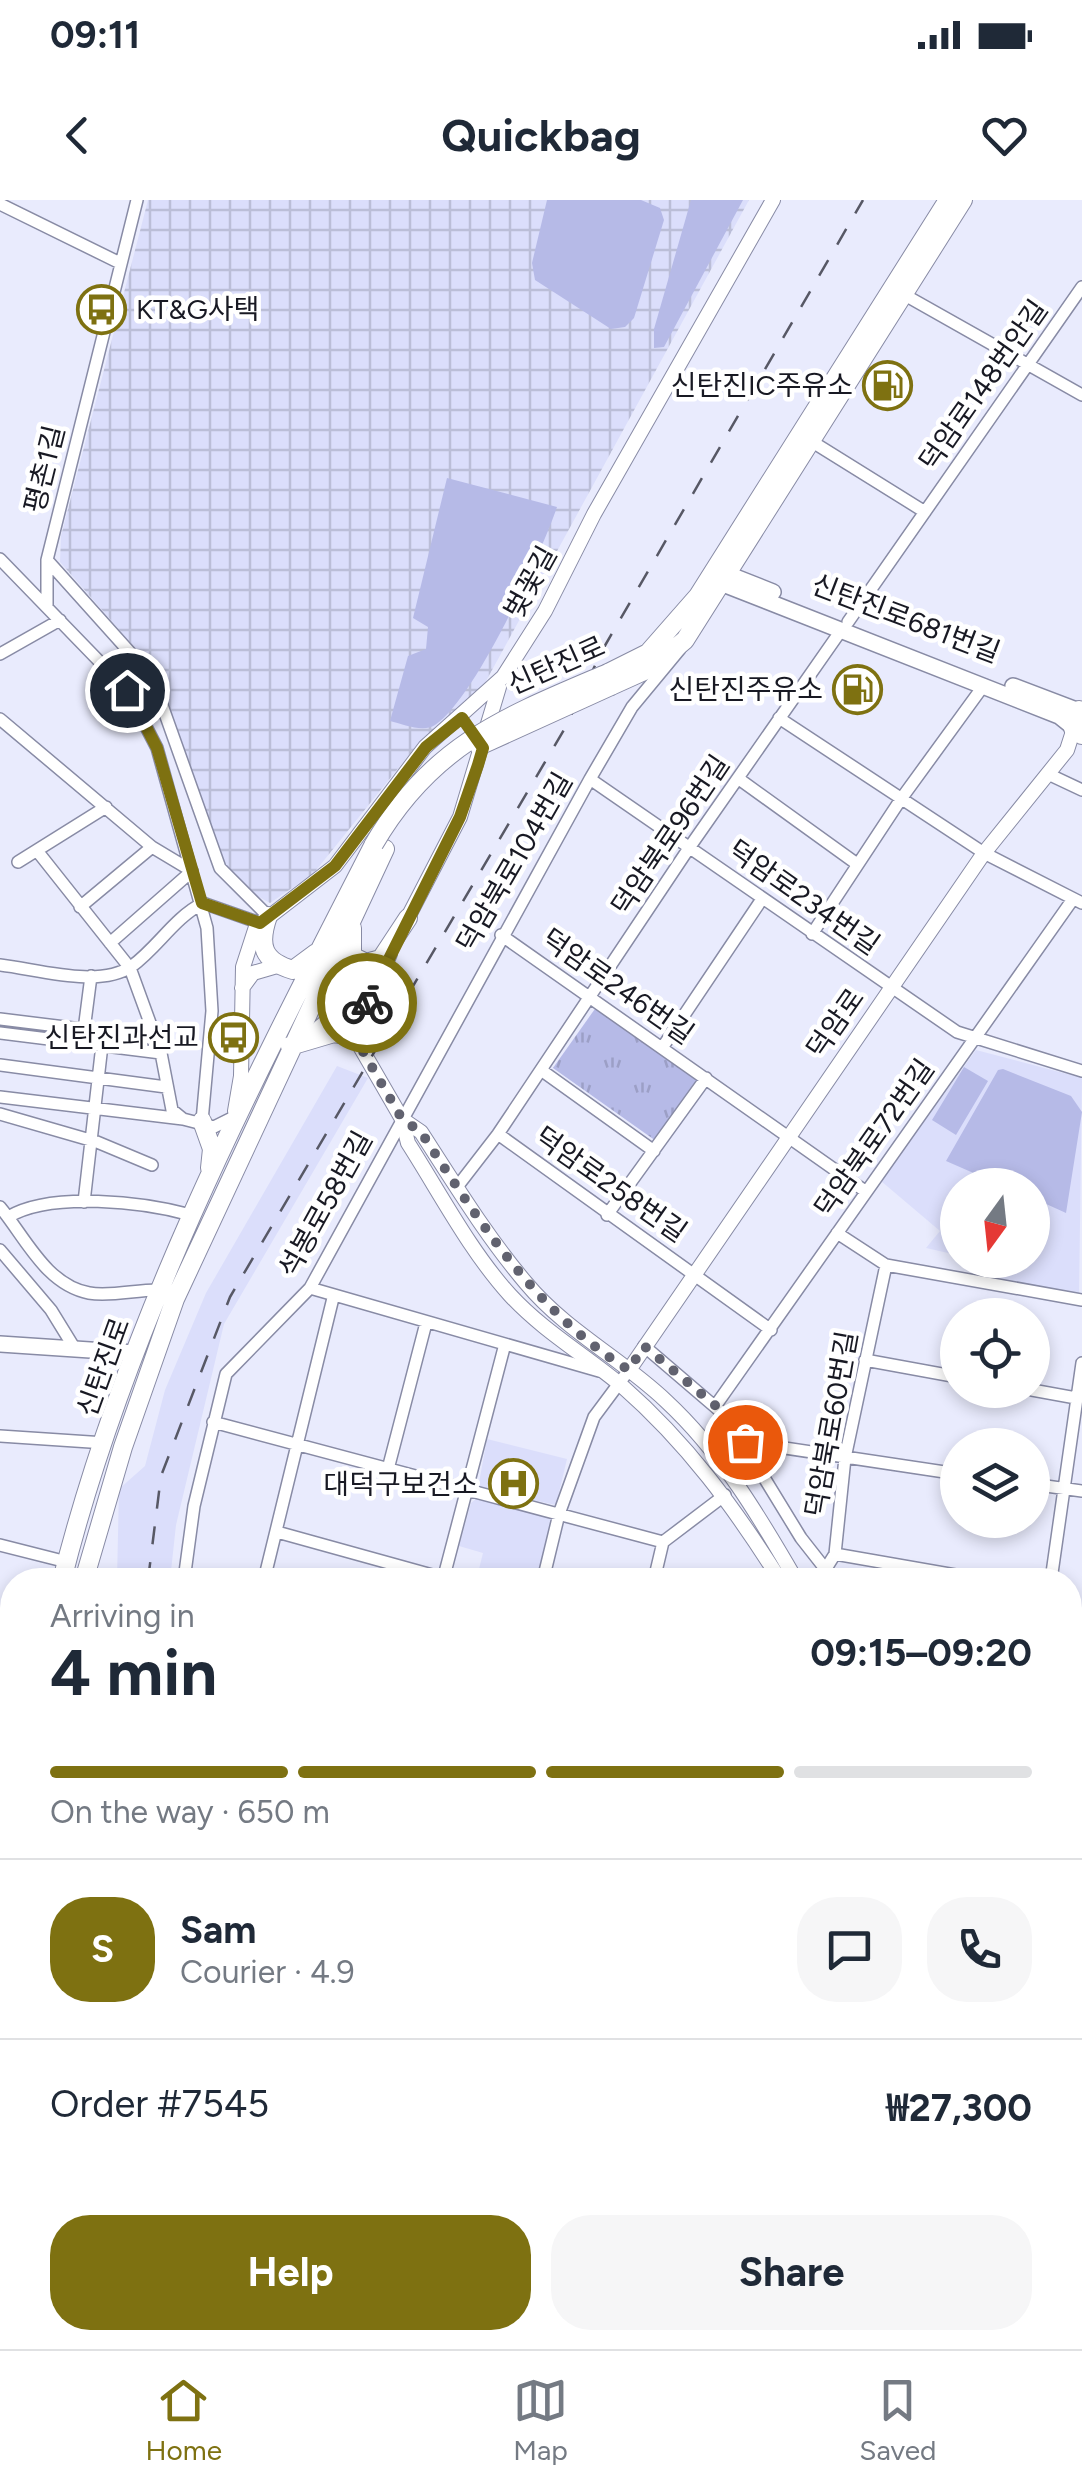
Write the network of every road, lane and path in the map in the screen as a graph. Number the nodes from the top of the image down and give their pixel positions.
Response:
1 (137, 200) edge
2 (773, 200) edge
3 (948, 200) edge
4 (963, 200) edge
5 (0, 204) edge
6 (120, 263) junction
7 (1082, 287) edge
8 (902, 294) junction
9 (1028, 364) junction
10 (1082, 394) edge
11 (812, 441) junction
12 (924, 512) junction
13 (0, 558) edge
14 (47, 560) junction
15 (719, 577) junction
16 (47, 606) junction
17 (60, 620) junction
18 (845, 626) junction
19 (684, 640) junction
20 (0, 654) edge
21 (503, 677) junction
22 (614, 679) junction
23 (984, 685) junction
24 (632, 708) junction
25 (462, 718) junction
26 (779, 718) junction
27 (0, 719) edge
28 (1080, 719) edge
29 (435, 738) junction
30 (483, 748) junction
31 (1048, 774) junction
32 (472, 779) junction
33 (590, 779) junction
34 (738, 779) junction
35 (1082, 790) edge
36 (901, 798) junction
37 (106, 807) junction
38 (380, 846) junction
39 (152, 847) junction
40 (689, 848) junction
41 (38, 852) junction
42 (984, 853) junction
43 (18, 862) dead end
44 (857, 864) junction
45 (192, 871) junction
46 (762, 899) junction
47 (1077, 901) edge
48 (202, 903) junction
49 (80, 907) junction
50 (356, 910) junction
51 (408, 918) junction
52 (261, 922) junction
53 (501, 934) junction
54 (812, 934) junction
55 (110, 943) junction
56 (320, 949) junction
57 (0, 965) edge
58 (277, 966) junction
59 (130, 968) junction
60 (381, 972) junction
61 (91, 976) junction
62 (890, 988) junction
63 (242, 992) junction
64 (592, 998) junction
65 (0, 1019) edge
66 (84, 1030) junction
67 (0, 1033) edge
68 (354, 1036) junction
69 (155, 1038) junction
70 (974, 1040) junction
71 (298, 1043) junction
72 (102, 1046) junction
73 (662, 1048) junction
74 (161, 1052) junction
75 (0, 1065) edge
76 (540, 1070) junction
77 (1082, 1071) edge
78 (706, 1078) junction
79 (97, 1079) junction
80 (166, 1088) junction
81 (0, 1097) edge
82 (94, 1110) junction
83 (0, 1114) edge
84 (234, 1116) junction
85 (402, 1119) junction
86 (192, 1120) junction
87 (498, 1134) junction
88 (788, 1136) junction
89 (90, 1141) junction
90 (225, 1145) junction
91 (654, 1150) junction
92 (152, 1164) dead end
93 (209, 1178) junction
94 (457, 1187) junction
95 (866, 1191) junction
96 (84, 1202) junction
97 (4, 1212) edge
98 (191, 1215) junction
99 (607, 1215) junction
100 (837, 1233) junction
101 (0, 1250) edge
102 (886, 1266) junction
103 (695, 1274) junction
104 (310, 1288) junction
105 (161, 1290) junction
106 (333, 1298) junction
107 (1082, 1300) edge
108 (426, 1324) junction
109 (771, 1330) junction
110 (0, 1344) edge
111 (505, 1344) junction
112 (644, 1346) junction
113 (76, 1349) junction
114 (135, 1353) junction
115 (865, 1360) junction
116 (1082, 1362) edge
117 (629, 1370) junction
118 (601, 1372) junction
119 (940, 1374) edge
120 (619, 1384) junction
121 (1050, 1393) edge
122 (1076, 1398) junction
123 (716, 1406) junction
124 (212, 1422) junction
125 (0, 1436) edge
126 (105, 1442) junction
127 (745, 1442) junction
128 (297, 1445) junction
129 (845, 1458) junction
130 (388, 1468) junction
131 (940, 1471) edge
132 (1050, 1486) edge
133 (1064, 1488) junction
134 (1082, 1490) edge
135 (469, 1491) junction
136 (725, 1495) junction
137 (559, 1514) junction
138 (277, 1532) junction
139 (662, 1542) junction
140 (0, 1545) edge
141 (835, 1554) junction
142 (58, 1568) edge
143 (66, 1568) edge
144 (87, 1568) edge
145 (186, 1568) edge
146 (267, 1568) edge
147 (404, 1568) edge
148 (446, 1568) edge
149 (547, 1568) edge
150 (657, 1568) edge
151 (772, 1568) edge
152 (789, 1568) edge
153 (825, 1568) edge
154 (831, 1568) edge
155 (915, 1568) edge
156 (1052, 1568) edge

1 - 6 street, 평촌1길
2 - 21 street, 벚꽃길
3 - 15 main road, 신탄진로
4 - 8 main road, 신탄진로
5 - 6 street
6 - 14 street, 평촌1길
7 - 9 street, 덕암로148번안길
8 - 9 street
8 - 11 main road, 신탄진로
9 - 10 street
9 - 12 street, 덕암로148번안길
11 - 12 street, 덕암로148번안길
11 - 15 main road, 신탄진로
12 - 18 street, 덕암로148번안길
13 - 16 street
14 - 16 street, 평촌1길
14 - 52 street
15 - 18 main road, 신탄진로681번길
15 - 19 main road, 신탄진로
15 - 22 main road, 신탄진로
16 - 17 street
17 - 20 street
17 - 45 street
18 - 23 main road, 신탄진로681번길
18 - 26 street, 덕암북로96번길
18 - 28 main road, 신탄진로681번길
19 - 22 main road, 신탄진로
19 - 24 street, 덕암북로104번길
21 - 25 street, 벚꽃길
21 - 30 street
22 - 24 street
22 - 38 main road, 신탄진로, bridge
23 - 28 main road, 신탄진로681번길
23 - 36 street, 신탄진로681번길
24 - 33 street, 덕암북로104번길
25 - 29 street, 벚꽃길
25 - 30 street
26 - 34 street, 덕암북로96번길
26 - 36 street
27 - 37 street
28 - 31 street, 덕암로
29 - 32 street
29 - 52 street, 벚꽃길
30 - 32 street
31 - 35 street
31 - 42 street, 덕암로
32 - 51 street
33 - 40 street, 덕암로234번길
33 - 53 street, 덕암북로104번길
34 - 40 street, 덕암북로96번길
34 - 44 street
36 - 42 street
36 - 44 street, 신탄진로681번길
37 - 39 street
37 - 41 street
38 - 50 main road, 신탄진로
38 - 56 main road, 신탄진로
39 - 45 street
39 - 49 street
40 - 46 street, 덕암로234번길
40 - 64 street, 덕암북로96번길
41 - 43 street
41 - 49 street
42 - 47 street
42 - 62 street, 덕암로
44 - 54 street, 신탄진로681번길
45 - 48 street
45 - 55 street
46 - 54 street, 덕암로234번길
46 - 73 street
47 - 70 street, 덕암북로72번길
48 - 52 street
48 - 59 street
48 - 86 street
49 - 55 street
50 - 51 main road
50 - 71 main road, 신탄진로
51 - 60 street
52 - 58 main road
52 - 63 street
53 - 64 street, 덕암로246번길
53 - 85 street, 덕암북로104번길
54 - 62 street, 덕암로234번길
55 - 59 street
56 - 58 main road
56 - 90 main road, 신탄진로
57 - 61 street
58 - 63 street
59 - 61 street
59 - 69 street
60 - 68 street
60 - 71 street
61 - 66 street
62 - 70 street, 덕암로234번길
62 - 88 street, 덕암로
63 - 84 street
64 - 73 street, 덕암로246번길
64 - 76 street, 덕암북로96번길
65 - 66 street
66 - 69 street
67 - 72 street
68 - 71 main road
68 - 85 street
69 - 74 street
70 - 77 street, 덕암로234번길
70 - 95 street, 덕암북로72번길
71 - 144 main road, 신탄진로
72 - 74 street
72 - 79 street
73 - 78 street, 덕암로246번길
74 - 80 street
75 - 79 street
76 - 87 street, 덕암북로96번길
76 - 91 street
78 - 88 street, 덕암로246번길
78 - 91 street, 덕암로246번길
79 - 80 street
79 - 82 street
80 - 86 street
81 - 82 street
82 - 86 street
82 - 89 street
83 - 89 street
84 - 86 street
84 - 90 street
85 - 94 street
85 - 104 street, 석봉로58번길
85 - 118 street
86 - 93 main road
87 - 94 street, 덕암북로96번길
87 - 99 street, 덕암로258번길
88 - 95 street, 덕암로246번길
88 - 103 street, 덕암로
89 - 92 street
89 - 96 street
90 - 93 main road, 신탄진로
91 - 99 street, 덕암로246번길
93 - 98 main road, 신탄진로
94 - 117 street
95 - 100 street, 덕암북로72번길
96 - 97 street
96 - 98 street
97 - 105 street
98 - 105 main road, 신탄진로
99 - 103 street, 덕암로258번길
100 - 102 street
100 - 109 street, 덕암북로72번길
101 - 113 street
102 - 107 street
102 - 115 street, 덕암북로60번길
103 - 109 street, 덕암로258번길
103 - 112 street, 덕암로
104 - 106 street
104 - 124 street, 석봉로58번길
105 - 114 main road, 신탄진로
106 - 108 street
106 - 128 street
108 - 111 street
108 - 130 street
109 - 123 street, 덕암북로72번길
110 - 113 main road
111 - 118 street
111 - 135 street
112 - 117 street, 덕암로
112 - 123 street
113 - 114 main road
114 - 126 main road, 신탄진로
115 - 119 street
115 - 129 street, 덕암북로60번길
116 - 122 street
117 - 120 street
117 - 152 street
118 - 120 street
120 - 136 street
120 - 137 street
121 - 122 street
122 - 133 street
123 - 127 street
124 - 128 street
124 - 145 street, 석봉로58번길
125 - 126 street
126 - 143 main road, 신탄진로
127 - 129 street
127 - 153 street
128 - 130 street
128 - 138 street
129 - 131 street
129 - 141 street, 덕암북로60번길
130 - 135 street
132 - 133 street
133 - 134 street
133 - 156 street
135 - 137 street
135 - 148 street
136 - 139 street
136 - 151 street
137 - 139 street
137 - 149 street
138 - 146 street
138 - 147 street
139 - 150 street
140 - 142 street
141 - 154 street, 덕암북로60번길
141 - 155 street

